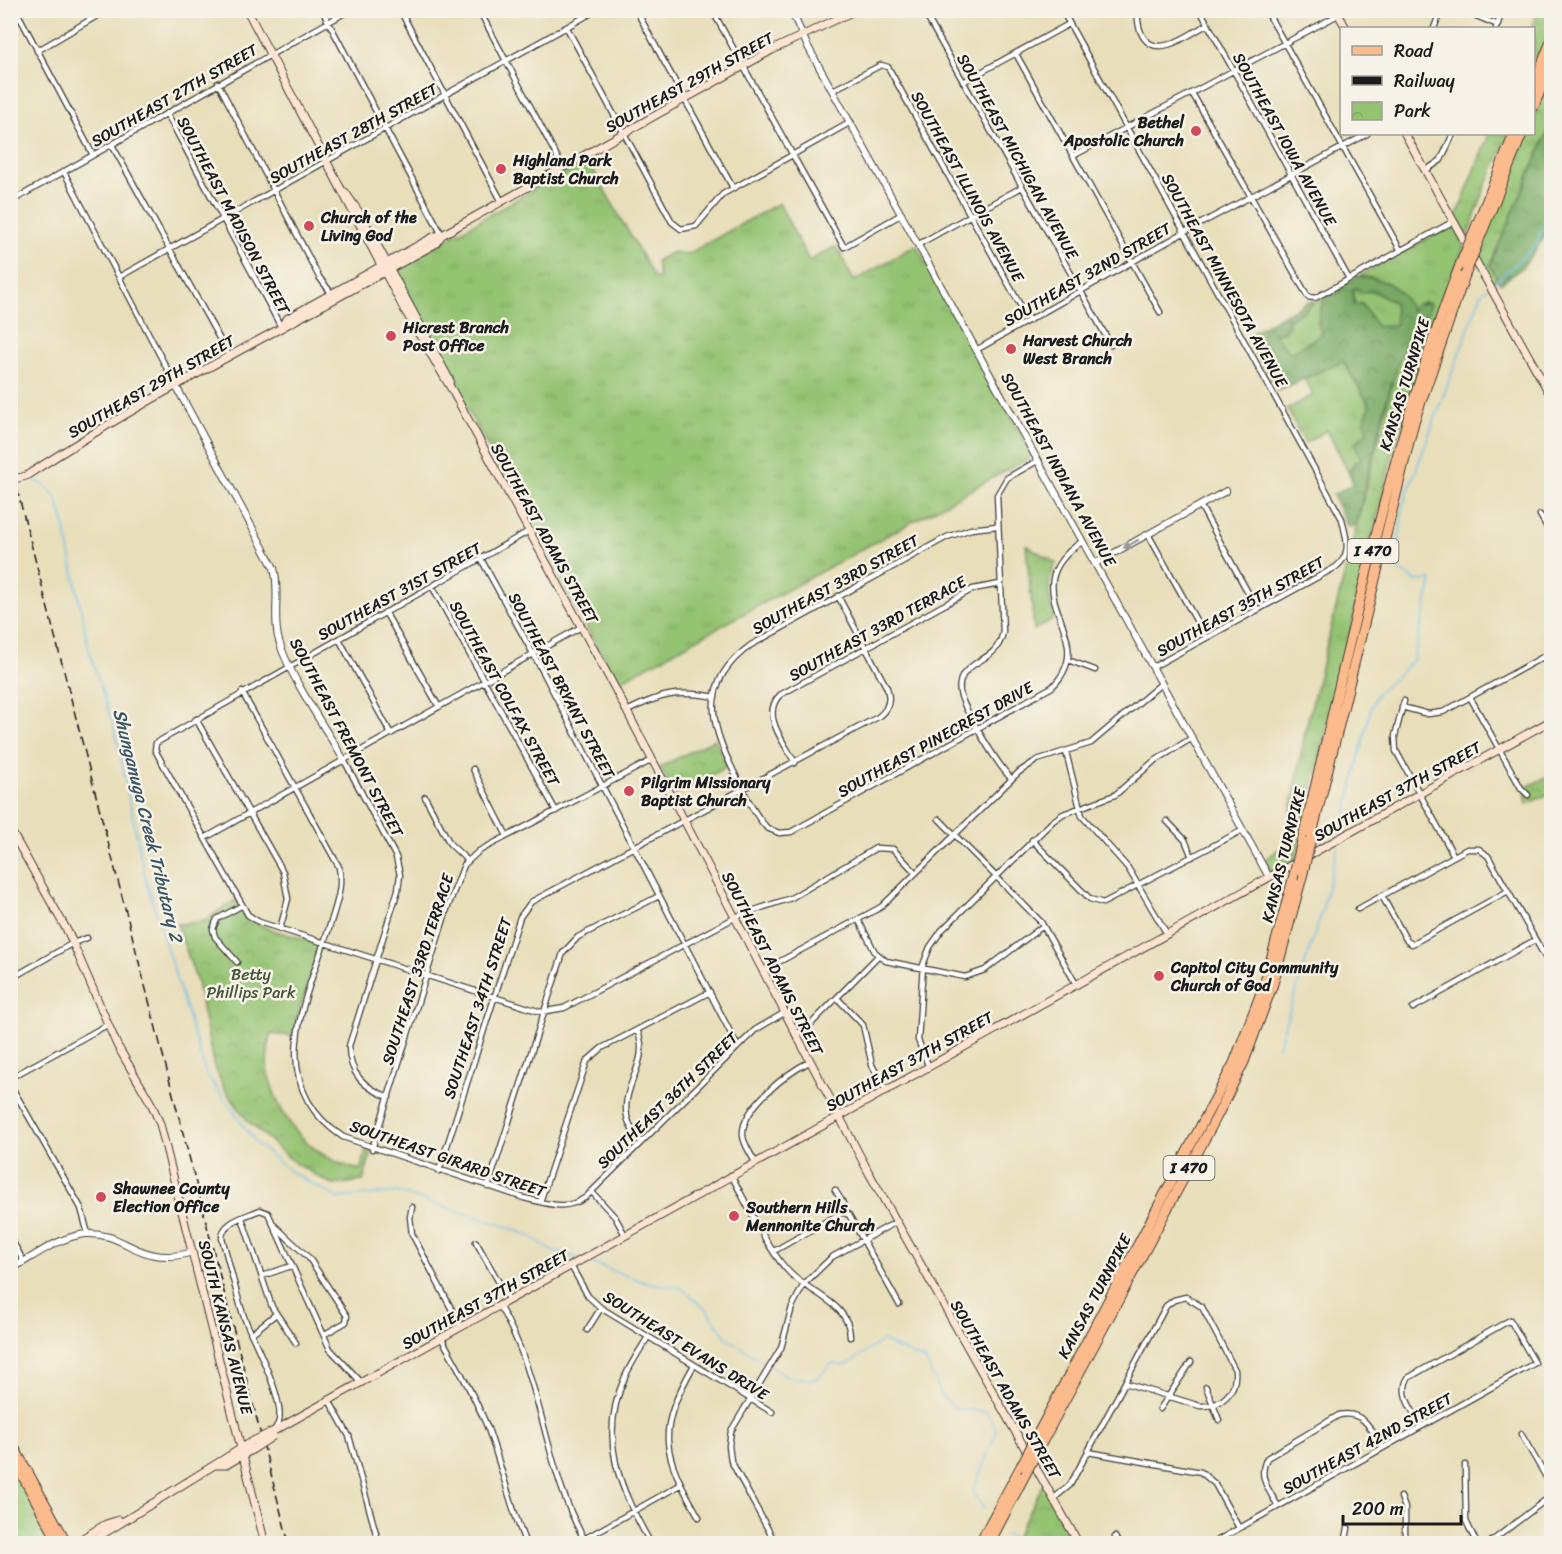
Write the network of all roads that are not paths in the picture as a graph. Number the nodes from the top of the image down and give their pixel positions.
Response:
1 (16, 10) edge
2 (91, 10) edge
3 (107, 10) edge
4 (247, 10) edge
5 (322, 10) edge
6 (350, 10) edge
7 (400, 10) edge
8 (479, 10) edge
9 (597, 10) edge
10 (636, 10) edge
11 (712, 10) edge
12 (790, 10) edge
13 (856, 10) edge
14 (923, 10) edge
15 (1062, 10) edge
16 (1138, 10) edge
17 (1200, 10) edge
18 (1266, 10) edge
19 (1441, 10) edge
20 (1462, 10) edge
21 (1503, 10) edge
22 (1337, 13) edge
23 (95, 18) junction
24 (328, 23) junction
25 (1069, 24) junction
26 (1208, 24) junction
27 (1345, 27) edge
28 (1434, 27) edge
29 (1497, 27) edge
30 (567, 28) junction
31 (803, 36) junction
32 (1551, 39) edge
33 (1285, 44) junction
34 (37, 51) junction
35 (1016, 54) junction
36 (270, 55) junction
37 (1551, 61) edge
38 (506, 62) junction
39 (743, 67) junction
40 (1233, 71) junction
41 (1535, 79) edge
42 (963, 82) junction
43 (218, 83) junction
44 (833, 90) junction
45 (1192, 93) junction
46 (444, 96) junction
47 (683, 100) junction
48 (1535, 100) edge
49 (166, 114) junction
50 (851, 122) junction
51 (1127, 127) junction
52 (386, 129) junction
53 (624, 134) junction
54 (1365, 135) edge
55 (1406, 135) edge
56 (1453, 135) edge
57 (1514, 135) edge
58 (1522, 135) edge
59 (112, 145) junction
60 (1342, 147) junction
61 (93, 155) junction
62 (792, 155) junction
63 (1073, 156) junction
64 (327, 161) junction
65 (563, 168) junction
66 (1425, 171) junction
67 (64, 172) junction
68 (1290, 174) junction
69 (1022, 187) junction
70 (733, 188) junction
71 (273, 191) junction
72 (1249, 197) junction
73 (10, 202) edge
74 (502, 202) junction
75 (902, 214) junction
76 (970, 215) junction
77 (221, 219) junction
78 (1454, 221) junction
79 (1185, 232) junction
80 (442, 235) junction
81 (1476, 237) junction
82 (919, 244) junction
83 (170, 248) junction
84 (1401, 251) junction
85 (1132, 262) junction
86 (385, 267) junction
87 (120, 277) junction
88 (1349, 279) junction
89 (1081, 292) junction
90 (333, 297) junction
91 (1160, 312) dead end
92 (1029, 321) junction
93 (280, 327) junction
94 (1111, 345) dead end
95 (978, 350) junction
96 (229, 356) junction
97 (176, 386) junction
98 (1551, 398) edge
99 (1039, 460) junction
100 (10, 478) edge
101 (1226, 491) dead end
102 (1200, 505) junction
103 (1540, 515) dead end
104 (997, 526) junction
105 (529, 531) junction
106 (1148, 534) junction
107 (1551, 536) edge
108 (1083, 541) junction
109 (481, 559) junction
110 (1096, 563) junction
111 (1339, 565) joint
112 (1000, 584) junction
113 (432, 586) junction
114 (838, 597) junction
115 (1257, 609) junction
116 (385, 612) junction
117 (581, 627) junction
118 (1206, 638) junction
119 (339, 639) junction
120 (866, 648) junction
121 (1551, 652) edge
122 (533, 654) junction
123 (1068, 660) junction
124 (290, 666) junction
125 (1153, 667) junction
126 (1095, 670) dead end
127 (486, 680) junction
128 (1162, 683) junction
129 (242, 692) junction
130 (715, 697) junction
131 (1470, 697) junction
132 (1404, 701) dead end
133 (439, 707) junction
134 (1402, 707) junction
135 (627, 711) junction
136 (196, 719) junction
137 (1551, 720) edge
138 (979, 729) junction
139 (391, 734) junction
140 (1192, 738) junction
141 (1499, 749) junction
142 (1066, 752) junction
143 (344, 760) junction
144 (652, 760) junction
145 (795, 763) junction
146 (473, 769) dead end
147 (1012, 779) junction
148 (296, 787) junction
149 (603, 787) junction
150 (744, 791) junction
151 (1419, 794) junction
152 (1528, 795) dead end
153 (425, 797) dead end
154 (1078, 808) junction
155 (556, 811) junction
156 (250, 813) junction
157 (939, 819) dead end
158 (1167, 821) dead end
159 (684, 822) junction
160 (10, 829) edge
161 (1243, 830) junction
162 (956, 834) junction
163 (507, 836) junction
164 (205, 838) junction
165 (1032, 840) junction
166 (1307, 840) junction
167 (634, 848) junction
168 (1454, 856) junction
169 (1192, 857) junction
170 (467, 860) junction
171 (916, 873) junction
172 (996, 876) junction
173 (1269, 878) junction
174 (1139, 883) junction
175 (1508, 891) junction
176 (659, 896) junction
177 (1382, 896) junction
178 (241, 906) junction
179 (1358, 909) dead end
180 (735, 919) junction
181 (859, 921) junction
182 (1043, 926) junction
183 (280, 929) junction
184 (1167, 934) junction
185 (87, 938) dead end
186 (1535, 940) junction
187 (73, 943) junction
188 (324, 943) junction
189 (685, 945) junction
190 (878, 956) junction
191 (375, 960) junction
192 (237, 962) dead end
193 (923, 969) junction
194 (1551, 969) edge
195 (762, 971) junction
196 (427, 975) junction
197 (10, 979) edge
198 (1076, 984) junction
199 (710, 992) junction
200 (495, 997) junction
201 (837, 998) junction
202 (1413, 1008) dead end
203 (544, 1012) junction
204 (784, 1013) junction
205 (107, 1025) junction
206 (637, 1030) junction
207 (795, 1035) junction
208 (738, 1047) junction
209 (809, 1062) junction
210 (928, 1065) junction
211 (10, 1078) edge
212 (10, 1084) edge
213 (885, 1089) junction
214 (389, 1097) junction
215 (838, 1115) junction
216 (641, 1143) junction
217 (372, 1149) junction
218 (755, 1162) junction
219 (439, 1171) junction
220 (731, 1175) junction
221 (488, 1187) junction
222 (835, 1190) dead end
223 (591, 1191) junction
224 (540, 1202) junction
225 (569, 1205) joint
226 (412, 1207) dead end
227 (843, 1212) junction
228 (242, 1218) junction
229 (896, 1222) junction
230 (272, 1224) junction
231 (88, 1234) junction
232 (625, 1235) junction
233 (10, 1238) edge
234 (864, 1240) junction
235 (476, 1242) dead end
236 (774, 1251) junction
237 (193, 1252) junction
238 (24, 1262) junction
239 (572, 1265) junction
240 (291, 1266) junction
241 (10, 1270) edge
242 (262, 1276) junction
243 (804, 1284) junction
244 (509, 1300) junction
245 (899, 1304) dead end
246 (500, 1306) junction
247 (601, 1308) junction
248 (276, 1314) junction
249 (461, 1328) junction
250 (587, 1330) dead end
251 (251, 1334) junction
252 (325, 1334) junction
253 (648, 1337) junction
254 (850, 1337) dead end
255 (442, 1339) junction
256 (296, 1343) dead end
257 (1551, 1355) edge
258 (1545, 1358) dead end
259 (1191, 1362) dead end
260 (694, 1365) junction
261 (363, 1383) junction
262 (1125, 1383) junction
263 (1206, 1387) dead end
264 (1168, 1396) junction
265 (751, 1399) junction
266 (330, 1402) junction
267 (1213, 1405) junction
268 (1160, 1409) dead end
269 (772, 1412) dead end
270 (279, 1416) junction
271 (1219, 1420) dead end
272 (293, 1422) junction
273 (1422, 1426) junction
274 (270, 1433) junction
275 (1521, 1434) dead end
276 (10, 1439) edge
277 (1037, 1444) junction
278 (1382, 1448) junction
279 (242, 1452) junction
280 (1088, 1452) junction
281 (10, 1454) edge
282 (1465, 1465) dead end
283 (1023, 1471) junction
284 (680, 1485) junction
285 (1551, 1487) edge
286 (1551, 1495) edge
287 (1401, 1497) dead end
288 (1053, 1498) junction
289 (1278, 1506) junction
290 (633, 1511) junction
291 (699, 1517) dead end
292 (124, 1519) junction
293 (1239, 1528) junction
294 (1348, 1528) dead end
295 (1115, 1537) dead end
296 (585, 1541) edge
297 (59, 1544) edge
298 (68, 1544) edge
299 (73, 1544) edge
300 (87, 1544) edge
301 (266, 1544) edge
302 (379, 1544) edge
303 (526, 1544) edge
304 (651, 1544) edge
305 (776, 1544) edge
306 (979, 1544) edge
307 (989, 1544) edge
308 (1079, 1544) edge
309 (1119, 1544) edge
310 (1211, 1544) edge
311 (1345, 1544) edge
312 (1406, 1544) edge
313 (1477, 1544) edge
314 (1488, 1544) edge

1 - 34 street
2 - 23 street
3 - 23 street
4 - 36 main road, SOUTHEAST ADAMS STREET
5 - 24 street
6 - 24 street, SOUTHEAST 27TH STREET
7 - 46 street
8 - 38 street
9 - 30 street, SOUTHEAST 28TH STREET
10 - 47 street
11 - 39 street
12 - 31 street, SOUTHEAST INDIANA AVENUE
13 - 31 main road, SOUTHEAST 29TH STREET
14 - 42 street, SOUTHEAST MICHIGAN AVENUE
15 - 25 street, SOUTHEAST MINNESOTA AVENUE
16 - 26 street
17 - 26 street, SOUTHEAST IOWA AVENUE
18 - 33 street
19 - 28 street
20 - 29 street
21 - 29 street
22 - 27 main road
22 - 33 street
23 - 34 street
24 - 36 street, SOUTHEAST 27TH STREET
24 - 52 street
25 - 35 street
25 - 51 street, SOUTHEAST MINNESOTA AVENUE
26 - 40 street, SOUTHEAST IOWA AVENUE
30 - 38 street, SOUTHEAST 28TH STREET
30 - 53 street
31 - 39 main road, SOUTHEAST 29TH STREET
31 - 44 street, SOUTHEAST INDIANA AVENUE
32 - 41 highway
33 - 40 street
33 - 60 street
34 - 61 street
35 - 42 street
35 - 63 street
36 - 43 street, SOUTHEAST 27TH STREET
36 - 64 main road, SOUTHEAST ADAMS STREET
37 - 48 highway
38 - 46 street, SOUTHEAST 28TH STREET
38 - 65 street
39 - 47 main road, SOUTHEAST 29TH STREET
39 - 62 street
40 - 45 street
40 - 68 street, SOUTHEAST IOWA AVENUE
42 - 69 street, SOUTHEAST MICHIGAN AVENUE
43 - 49 street, SOUTHEAST 27TH STREET
43 - 71 street
44 - 50 street, SOUTHEAST INDIANA AVENUE
44 - 76 street, SOUTHEAST ILLINOIS AVENUE
45 - 51 street
45 - 72 street
46 - 52 street, SOUTHEAST 28TH STREET
46 - 74 street
47 - 53 main road, SOUTHEAST 29TH STREET
47 - 70 street
49 - 59 street, SOUTHEAST 27TH STREET
49 - 77 street, SOUTHEAST MADISON STREET
50 - 62 street
50 - 75 street, SOUTHEAST INDIANA AVENUE
51 - 63 street
51 - 79 street, SOUTHEAST MINNESOTA AVENUE
52 - 64 street, SOUTHEAST 28TH STREET
52 - 80 street
53 - 65 main road, SOUTHEAST 29TH STREET
53 - 70 street
54 - 60 street, SOUTHEAST 32ND STREET
55 - 66 main road
56 - 66 street
57 - 81 highway, KANSAS TURNPIKE / I 470
58 - 81 highway, KANSAS TURNPIKE / I 470
59 - 61 street, SOUTHEAST 27TH STREET
59 - 83 street
60 - 68 street, SOUTHEAST 32ND STREET
60 - 84 street
61 - 67 street, SOUTHEAST 27TH STREET
62 - 70 street
62 - 75 street
63 - 85 street
64 - 71 street, SOUTHEAST 28TH STREET
64 - 86 main road, SOUTHEAST ADAMS STREET
65 - 74 main road, SOUTHEAST 29TH STREET
66 - 78 main road
67 - 73 street, SOUTHEAST 27TH STREET
67 - 87 street
68 - 72 street, SOUTHEAST 32ND STREET
68 - 88 street, SOUTHEAST IOWA AVENUE
69 - 76 street
69 - 89 street, SOUTHEAST MICHIGAN AVENUE
71 - 77 street, SOUTHEAST 28TH STREET
71 - 90 street
72 - 79 street, SOUTHEAST 32ND STREET
72 - 88 street
74 - 80 main road, SOUTHEAST 29TH STREET
75 - 82 street, SOUTHEAST INDIANA AVENUE
76 - 82 street
76 - 92 street, SOUTHEAST ILLINOIS AVENUE
77 - 83 street, SOUTHEAST 28TH STREET
77 - 93 street, SOUTHEAST MADISON STREET
78 - 84 street
78 - 98 main road
79 - 85 street, SOUTHEAST 32ND STREET
79 - 111 street, SOUTHEAST MINNESOTA AVENUE
80 - 86 main road, SOUTHEAST 29TH STREET
81 - 166 highway, KANSAS TURNPIKE / I 470, bridge
81 - 166 highway, KANSAS TURNPIKE / I 470, bridge
82 - 95 street, SOUTHEAST INDIANA AVENUE
83 - 87 street, SOUTHEAST 28TH STREET
83 - 96 street
84 - 88 street
85 - 89 street, SOUTHEAST 32ND STREET
85 - 91 street
86 - 90 main road, SOUTHEAST 29TH STREET
86 - 105 main road, SOUTHEAST ADAMS STREET
87 - 97 street
89 - 92 street, SOUTHEAST 32ND STREET
89 - 94 street, SOUTHEAST MICHIGAN AVENUE
90 - 93 main road, SOUTHEAST 29TH STREET
92 - 95 street, SOUTHEAST 32ND STREET
93 - 96 main road, SOUTHEAST 29TH STREET
95 - 99 street, SOUTHEAST INDIANA AVENUE
96 - 97 main road, SOUTHEAST 29TH STREET
97 - 100 main road, SOUTHEAST 29TH STREET
97 - 124 street, SOUTHEAST FREMONT STREET
99 - 104 street
99 - 108 street, SOUTHEAST INDIANA AVENUE
101 - 102 street
102 - 106 street
102 - 115 street
103 - 107 street
104 - 112 street
104 - 114 street, SOUTHEAST 33RD STREET
105 - 109 street, SOUTHEAST 31ST STREET
105 - 117 main road, SOUTHEAST ADAMS STREET
106 -> 110 street
106 - 118 street
108 - 110 street, SOUTHEAST INDIANA AVENUE
108 - 123 street
109 - 113 street, SOUTHEAST 31ST STREET
109 - 122 street, SOUTHEAST BRYANT STREET
110 - 125 street, SOUTHEAST INDIANA AVENUE
111 - 115 street, SOUTHEAST 35TH STREET
112 - 120 street, SOUTHEAST 33RD TERRACE
112 - 138 street
113 - 116 street, SOUTHEAST 31ST STREET
113 - 127 street, SOUTHEAST COLFAX STREET
114 - 120 street
114 - 130 street, SOUTHEAST 33RD STREET
115 - 118 street, SOUTHEAST 35TH STREET
116 - 119 street, SOUTHEAST 31ST STREET
116 - 133 street
117 - 122 street
117 - 135 main road, SOUTHEAST ADAMS STREET
118 - 125 street, SOUTHEAST 35TH STREET
119 - 124 street, SOUTHEAST 31ST STREET
119 - 139 street
120 - 145 street, SOUTHEAST 34TH STREET
120 - 145 street, SOUTHEAST 33RD TERRACE
121 - 131 street
122 - 127 street
122 - 149 street, SOUTHEAST BRYANT STREET
123 - 126 street
123 - 138 street, SOUTHEAST PINECREST DRIVE
124 - 129 street, SOUTHEAST 31ST STREET
124 - 143 street, SOUTHEAST FREMONT STREET
125 - 128 street, SOUTHEAST INDIANA AVENUE
127 - 133 street
127 - 155 street, SOUTHEAST COLFAX STREET
128 - 140 street, SOUTHEAST INDIANA AVENUE
128 - 142 street
129 - 136 street, SOUTHEAST 31ST STREET
129 - 148 street, SOUTHEAST GIRARD STREET
130 - 135 street
130 - 150 street
131 - 134 street
131 - 141 street
132 - 134 street
133 - 139 street
134 - 151 street
135 - 144 main road, SOUTHEAST ADAMS STREET
136 - 156 street
136 - 164 street, SOUTHEAST 31ST STREET
137 - 141 main road, SOUTHEAST 37TH STREET
138 - 147 street
138 - 150 street, SOUTHEAST PINECREST DRIVE
139 - 143 street
140 - 154 street
140 - 161 street, SOUTHEAST INDIANA AVENUE
141 - 151 main road, SOUTHEAST 37TH STREET
141 - 152 street
142 - 147 street
142 - 154 street
143 - 148 street
143 - 191 street, SOUTHEAST FREMONT STREET
144 - 149 street, SOUTHEAST 33RD TERRACE
144 - 159 main road, SOUTHEAST ADAMS STREET
145 - 150 street, SOUTHEAST 34TH STREET
146 - 163 street
147 - 162 street
148 - 156 street
148 - 188 street, SOUTHEAST GIRARD STREET
149 - 155 street, SOUTHEAST 33RD TERRACE
149 - 167 street, SOUTHEAST BRYANT STREET
150 - 159 street, SOUTHEAST 34TH STREET
151 - 168 street
151 - 173 main road, SOUTHEAST 37TH STREET
153 - 170 street
154 - 165 street
154 - 174 street
155 - 163 street, SOUTHEAST 33RD TERRACE
156 - 164 street
156 - 183 street
157 - 162 street
158 - 169 street
159 - 167 street, SOUTHEAST 34TH STREET
159 - 180 main road, SOUTHEAST ADAMS STREET
160 - 187 main road, SOUTH KANSAS AVENUE
161 - 169 street
161 - 173 street, SOUTHEAST INDIANA AVENUE
162 - 171 street
162 - 172 street
163 - 170 street, SOUTHEAST 33RD TERRACE
164 - 178 street
165 - 172 street
165 - 174 street
166 - 277 highway, KANSAS TURNPIKE / I 470, bridge
166 - 277 highway, KANSAS TURNPIKE / I 470, bridge
167 - 176 street, SOUTHEAST BRYANT STREET
167 - 200 street, SOUTHEAST 34TH STREET
168 - 175 street
168 - 177 street
169 - 174 street
170 - 196 street, SOUTHEAST 33RD TERRACE
171 - 180 street
171 - 181 street
172 - 182 street
172 - 193 street
173 - 184 main road, SOUTHEAST 37TH STREET
174 - 184 street
175 - 177 street
175 - 186 street
176 - 189 street, SOUTHEAST BRYANT STREET
176 - 203 street
177 - 179 street
178 - 183 street
178 - 192 street
180 - 189 street
180 - 195 main road, SOUTHEAST ADAMS STREET
181 - 190 street
181 - 195 street
182 - 193 street
182 - 198 street
183 - 188 street
184 - 198 main road, SOUTHEAST 37TH STREET
185 - 187 street
186 - 194 street
186 - 202 street
187 - 197 street
187 - 205 main road, SOUTH KANSAS AVENUE
188 - 191 street
188 - 217 street, SOUTHEAST GIRARD STREET
189 - 199 street, SOUTHEAST BRYANT STREET
189 - 203 street
190 - 193 street
190 - 201 street
191 - 196 street
191 - 214 street, SOUTHEAST FREMONT STREET
193 - 210 street
195 - 204 main road, SOUTHEAST ADAMS STREET
196 - 200 street
196 - 214 street, SOUTHEAST 33RD TERRACE
198 - 210 main road, SOUTHEAST 37TH STREET
199 - 206 street
199 - 208 street, SOUTHEAST BRYANT STREET
200 - 203 street
200 - 219 street, SOUTHEAST 34TH STREET
201 - 207 street
201 - 213 street
203 - 221 street
204 - 207 main road, SOUTHEAST ADAMS STREET
204 - 208 street, SOUTHEAST 36TH STREET
205 - 211 street
205 - 237 main road, SOUTH KANSAS AVENUE
206 - 216 street
206 - 224 street
207 - 209 main road, SOUTHEAST ADAMS STREET
208 - 216 street, SOUTHEAST 36TH STREET
209 - 215 main road, SOUTHEAST ADAMS STREET
209 - 218 street
210 - 213 main road, SOUTHEAST 37TH STREET
212 - 231 street
213 - 215 main road, SOUTHEAST 37TH STREET
214 - 217 street, SOUTHEAST 33RD TERRACE
215 - 218 main road, SOUTHEAST 37TH STREET
215 - 229 main road, SOUTHEAST ADAMS STREET
216 - 223 street, SOUTHEAST 36TH STREET
217 - 219 street, SOUTHEAST GIRARD STREET
218 - 220 main road, SOUTHEAST 37TH STREET
219 - 221 street, SOUTHEAST GIRARD STREET
220 - 232 main road, SOUTHEAST 37TH STREET
220 - 236 street
221 - 224 street, SOUTHEAST GIRARD STREET
222 - 227 street
223 - 225 street, SOUTHEAST 36TH STREET
223 - 232 street
224 - 225 street, SOUTHEAST GIRARD STREET
226 - 249 street
227 - 234 street
227 - 236 street
228 - 230 street
228 - 242 street
228 - 251 street
229 - 234 street
229 - 288 main road, SOUTHEAST ADAMS STREET
230 - 240 street
230 - 252 street
231 - 237 street
231 - 238 street
232 - 239 main road, SOUTHEAST 37TH STREET
233 - 238 street
234 - 243 street
234 - 245 street
235 - 244 street
236 - 243 street
237 - 279 main road, SOUTH KANSAS AVENUE
238 - 241 street
239 - 244 main road, SOUTHEAST 37TH STREET
239 - 247 street, SOUTHEAST EVANS DRIVE
240 - 242 street
240 - 252 street
242 - 248 street
243 - 254 street
243 - 265 street
244 - 246 main road, SOUTHEAST 37TH STREET
246 - 249 main road, SOUTHEAST 37TH STREET
246 - 296 street
247 - 250 street
247 - 253 street, SOUTHEAST EVANS DRIVE
248 - 251 street
248 - 256 street
249 - 255 main road, SOUTHEAST 37TH STREET
251 - 270 street
252 - 261 street
253 - 260 street, SOUTHEAST EVANS DRIVE
253 - 290 street
255 - 261 main road, SOUTHEAST 37TH STREET
255 - 303 street
257 - 258 street
259 - 264 street
260 - 265 street, SOUTHEAST EVANS DRIVE
260 - 284 street
261 - 266 main road, SOUTHEAST 37TH STREET
262 - 264 street
262 - 267 street
262 - 280 street
263 - 267 street
264 - 267 street
264 - 268 street
265 - 269 street, SOUTHEAST EVANS DRIVE
265 - 305 street
266 - 272 main road, SOUTHEAST 37TH STREET
266 - 302 street
267 - 271 street
270 - 272 street
270 - 274 street
272 - 274 main road, SOUTHEAST 37TH STREET
273 - 273 street, SOUTHEAST 42ND STREET
273 - 278 street, SOUTHEAST 42ND STREET
274 - 279 main road, SOUTHEAST 37TH STREET, bridge
275 - 285 street
276 - 298 main road
277 - 283 highway, KANSAS TURNPIKE / I 470, bridge
278 - 289 street, SOUTHEAST 42ND STREET
278 - 289 street
279 - 292 main road, SOUTHEAST 37TH STREET
279 - 301 main road, SOUTH KANSAS AVENUE
280 - 288 street
280 - 293 street
281 - 297 main road
282 - 313 street
283 - 306 highway, KANSAS TURNPIKE / I 470
283 - 307 highway, KANSAS TURNPIKE / I 470
284 - 290 street
284 - 291 street
286 - 314 street
287 - 312 street
288 - 308 main road, SOUTHEAST ADAMS STREET
289 - 293 street, SOUTHEAST 42ND STREET
290 - 296 street
290 - 304 street
292 - 299 main road
292 - 300 main road
293 - 310 street, SOUTHEAST 42ND STREET
294 - 311 street
295 - 309 street

